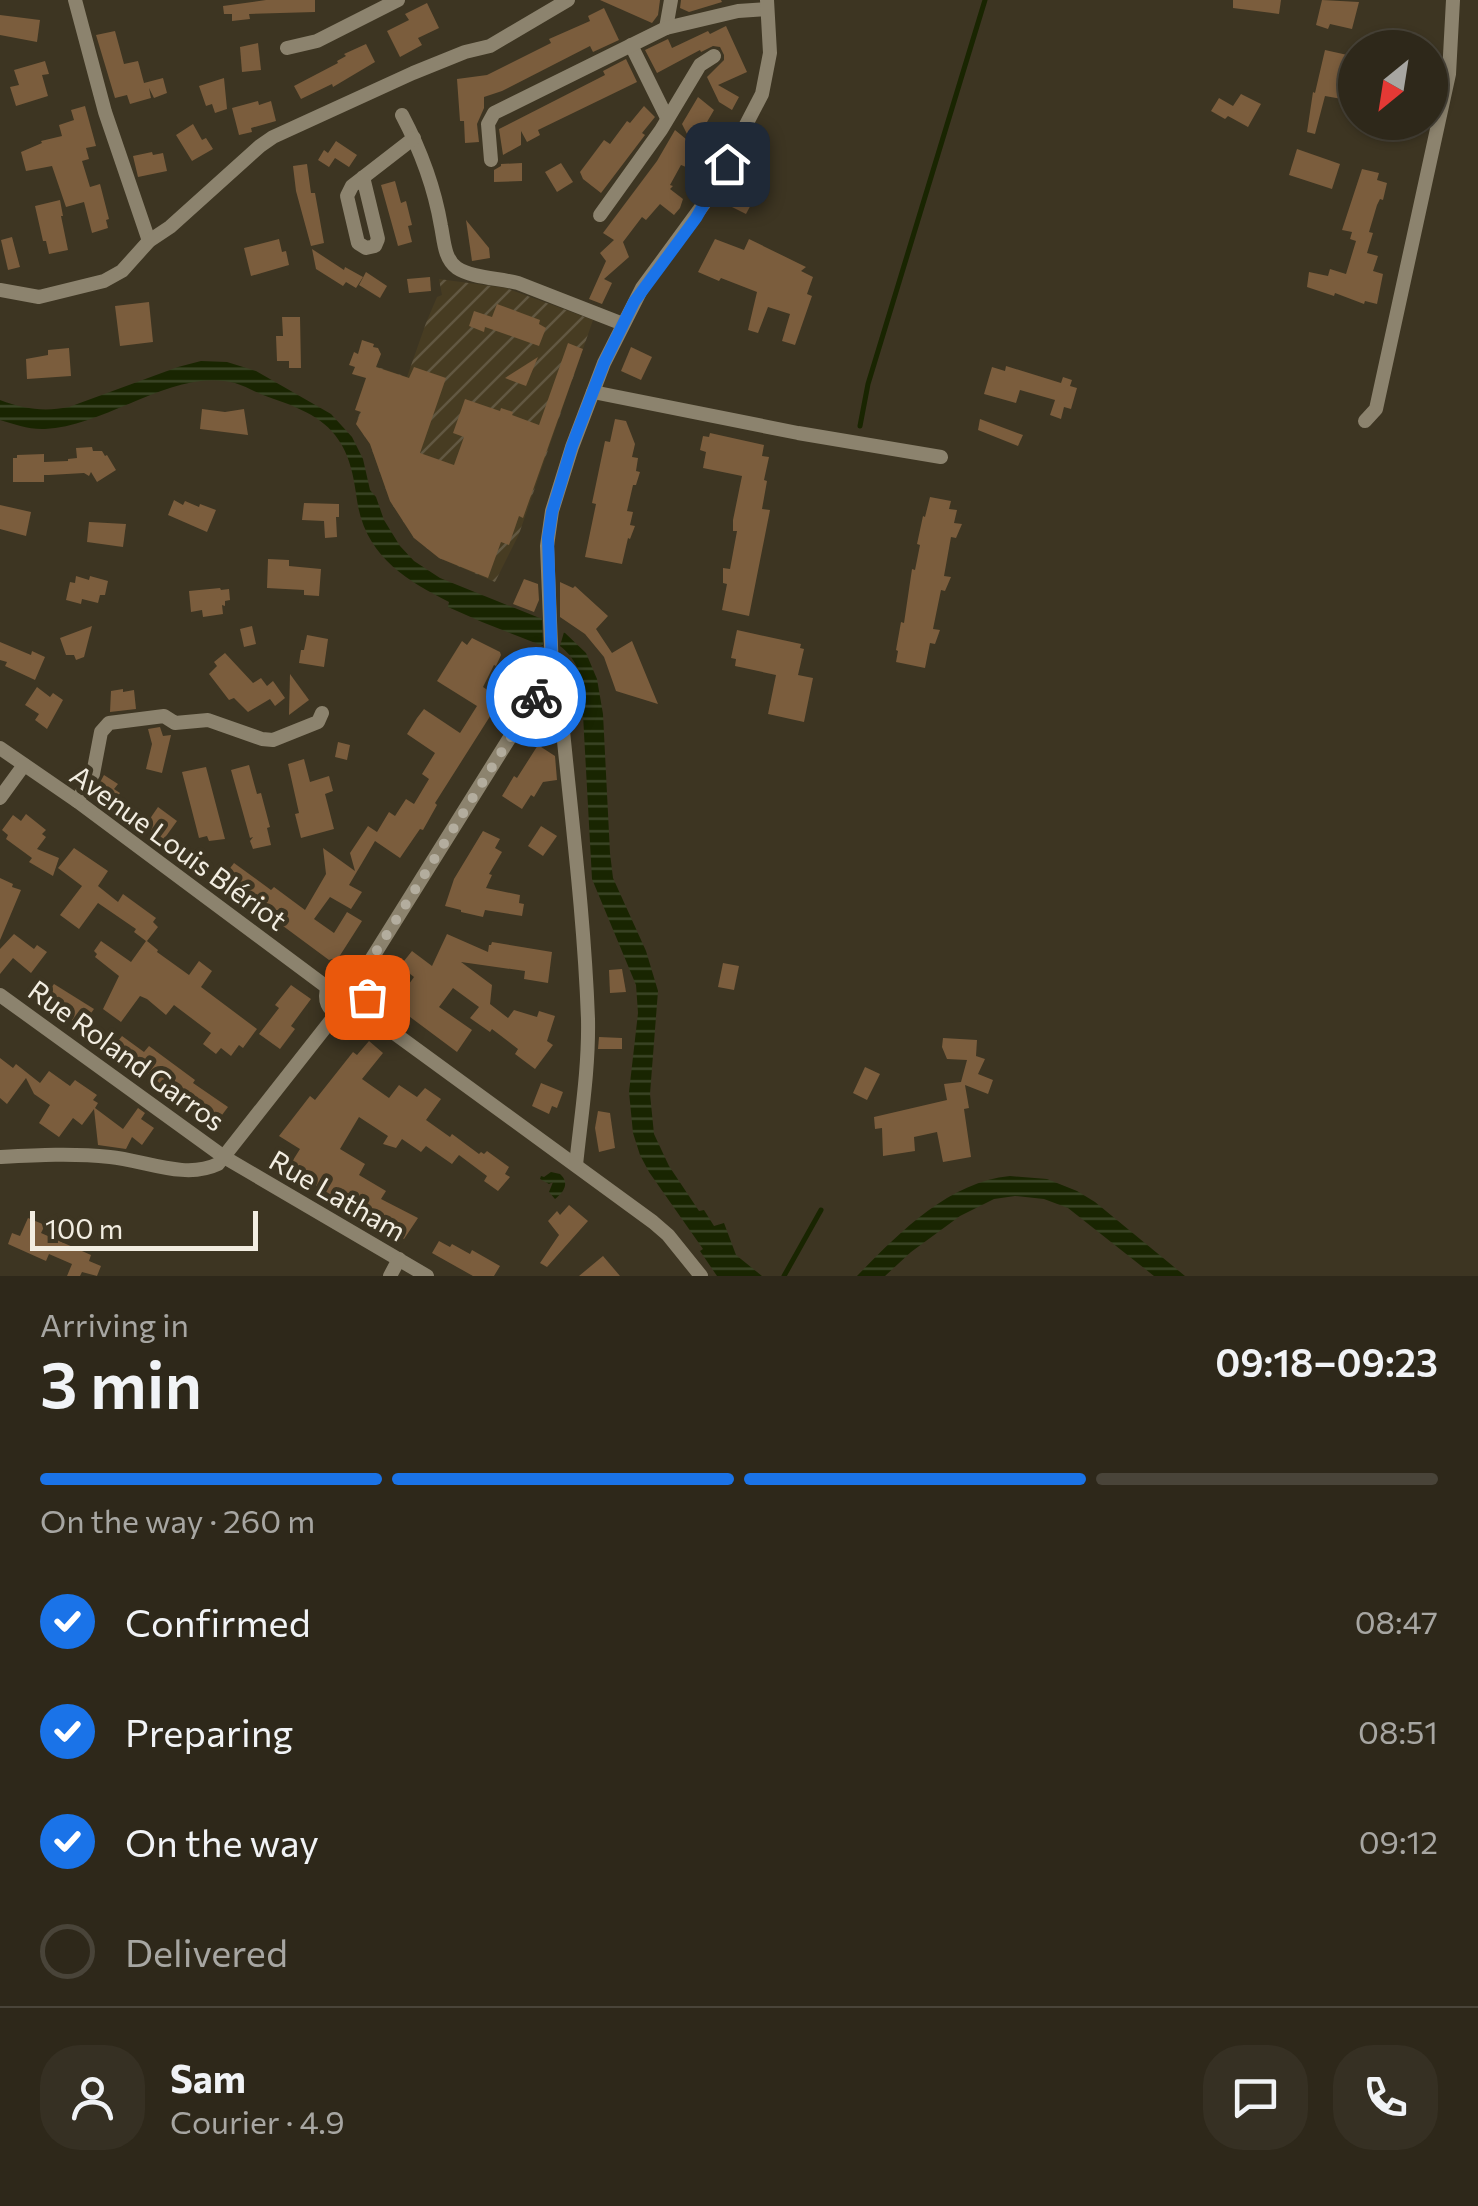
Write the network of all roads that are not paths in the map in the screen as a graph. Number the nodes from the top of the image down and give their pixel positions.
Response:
1 (74, 0) edge
2 (398, 0) edge
3 (550, 0) edge
4 (568, 0) edge
5 (671, 0) edge
6 (1453, 0) edge
7 (767, 4) edge
8 (666, 28) junction
9 (631, 45) junction
10 (287, 48) dead end
11 (466, 52) junction
12 (714, 56) dead end
13 (402, 115) dead end
14 (667, 118) junction
15 (414, 138) junction
16 (491, 160) dead end
17 (363, 177) dead end
18 (600, 215) dead end
19 (149, 241) junction
20 (0, 290) edge
21 (623, 324) junction
22 (593, 392) junction
23 (1365, 422) dead end
24 (942, 457) dead end
25 (552, 670) junction
26 (322, 713) dead end
27 (0, 748) edge
28 (24, 766) junction
29 (0, 798) edge
30 (76, 801) junction
31 (359, 979) junction
32 (328, 988) junction
33 (0, 995) edge
34 (336, 1014) junction
35 (368, 1014) junction
36 (0, 1157) edge
37 (224, 1157) junction
38 (576, 1165) junction
39 (399, 1259) junction
40 (390, 1276) edge
41 (427, 1276) edge
42 (701, 1276) edge

1 - 19 street
2 - 10 street
3 - 11 street
4 - 11 street
5 - 8 street
6 - 23 street
7 - 8 street
7 - 21 street
8 - 9 street
9 - 14 street
9 - 16 street
11 - 19 street
12 - 14 street
13 - 15 street
14 - 18 street
15 - 17 street
15 - 21 street
19 - 20 street
21 - 22 street
22 - 24 street
22 - 25 street
25 - 31 street
25 - 38 street
26 - 30 street
27 - 28 street, Avenue Louis Blériot
28 - 29 street
28 - 30 street, Avenue Louis Blériot
30 - 32 street, Avenue Louis Blériot
31 - 32 street
31 - 35 street
32 - 34 street
33 - 37 street, Rue Roland Garros
34 - 35 street
34 - 37 street
35 - 38 street
36 - 37 street
37 - 39 street, Rue Latham
38 - 42 street
39 - 40 street
39 - 41 street, Rue Latham

